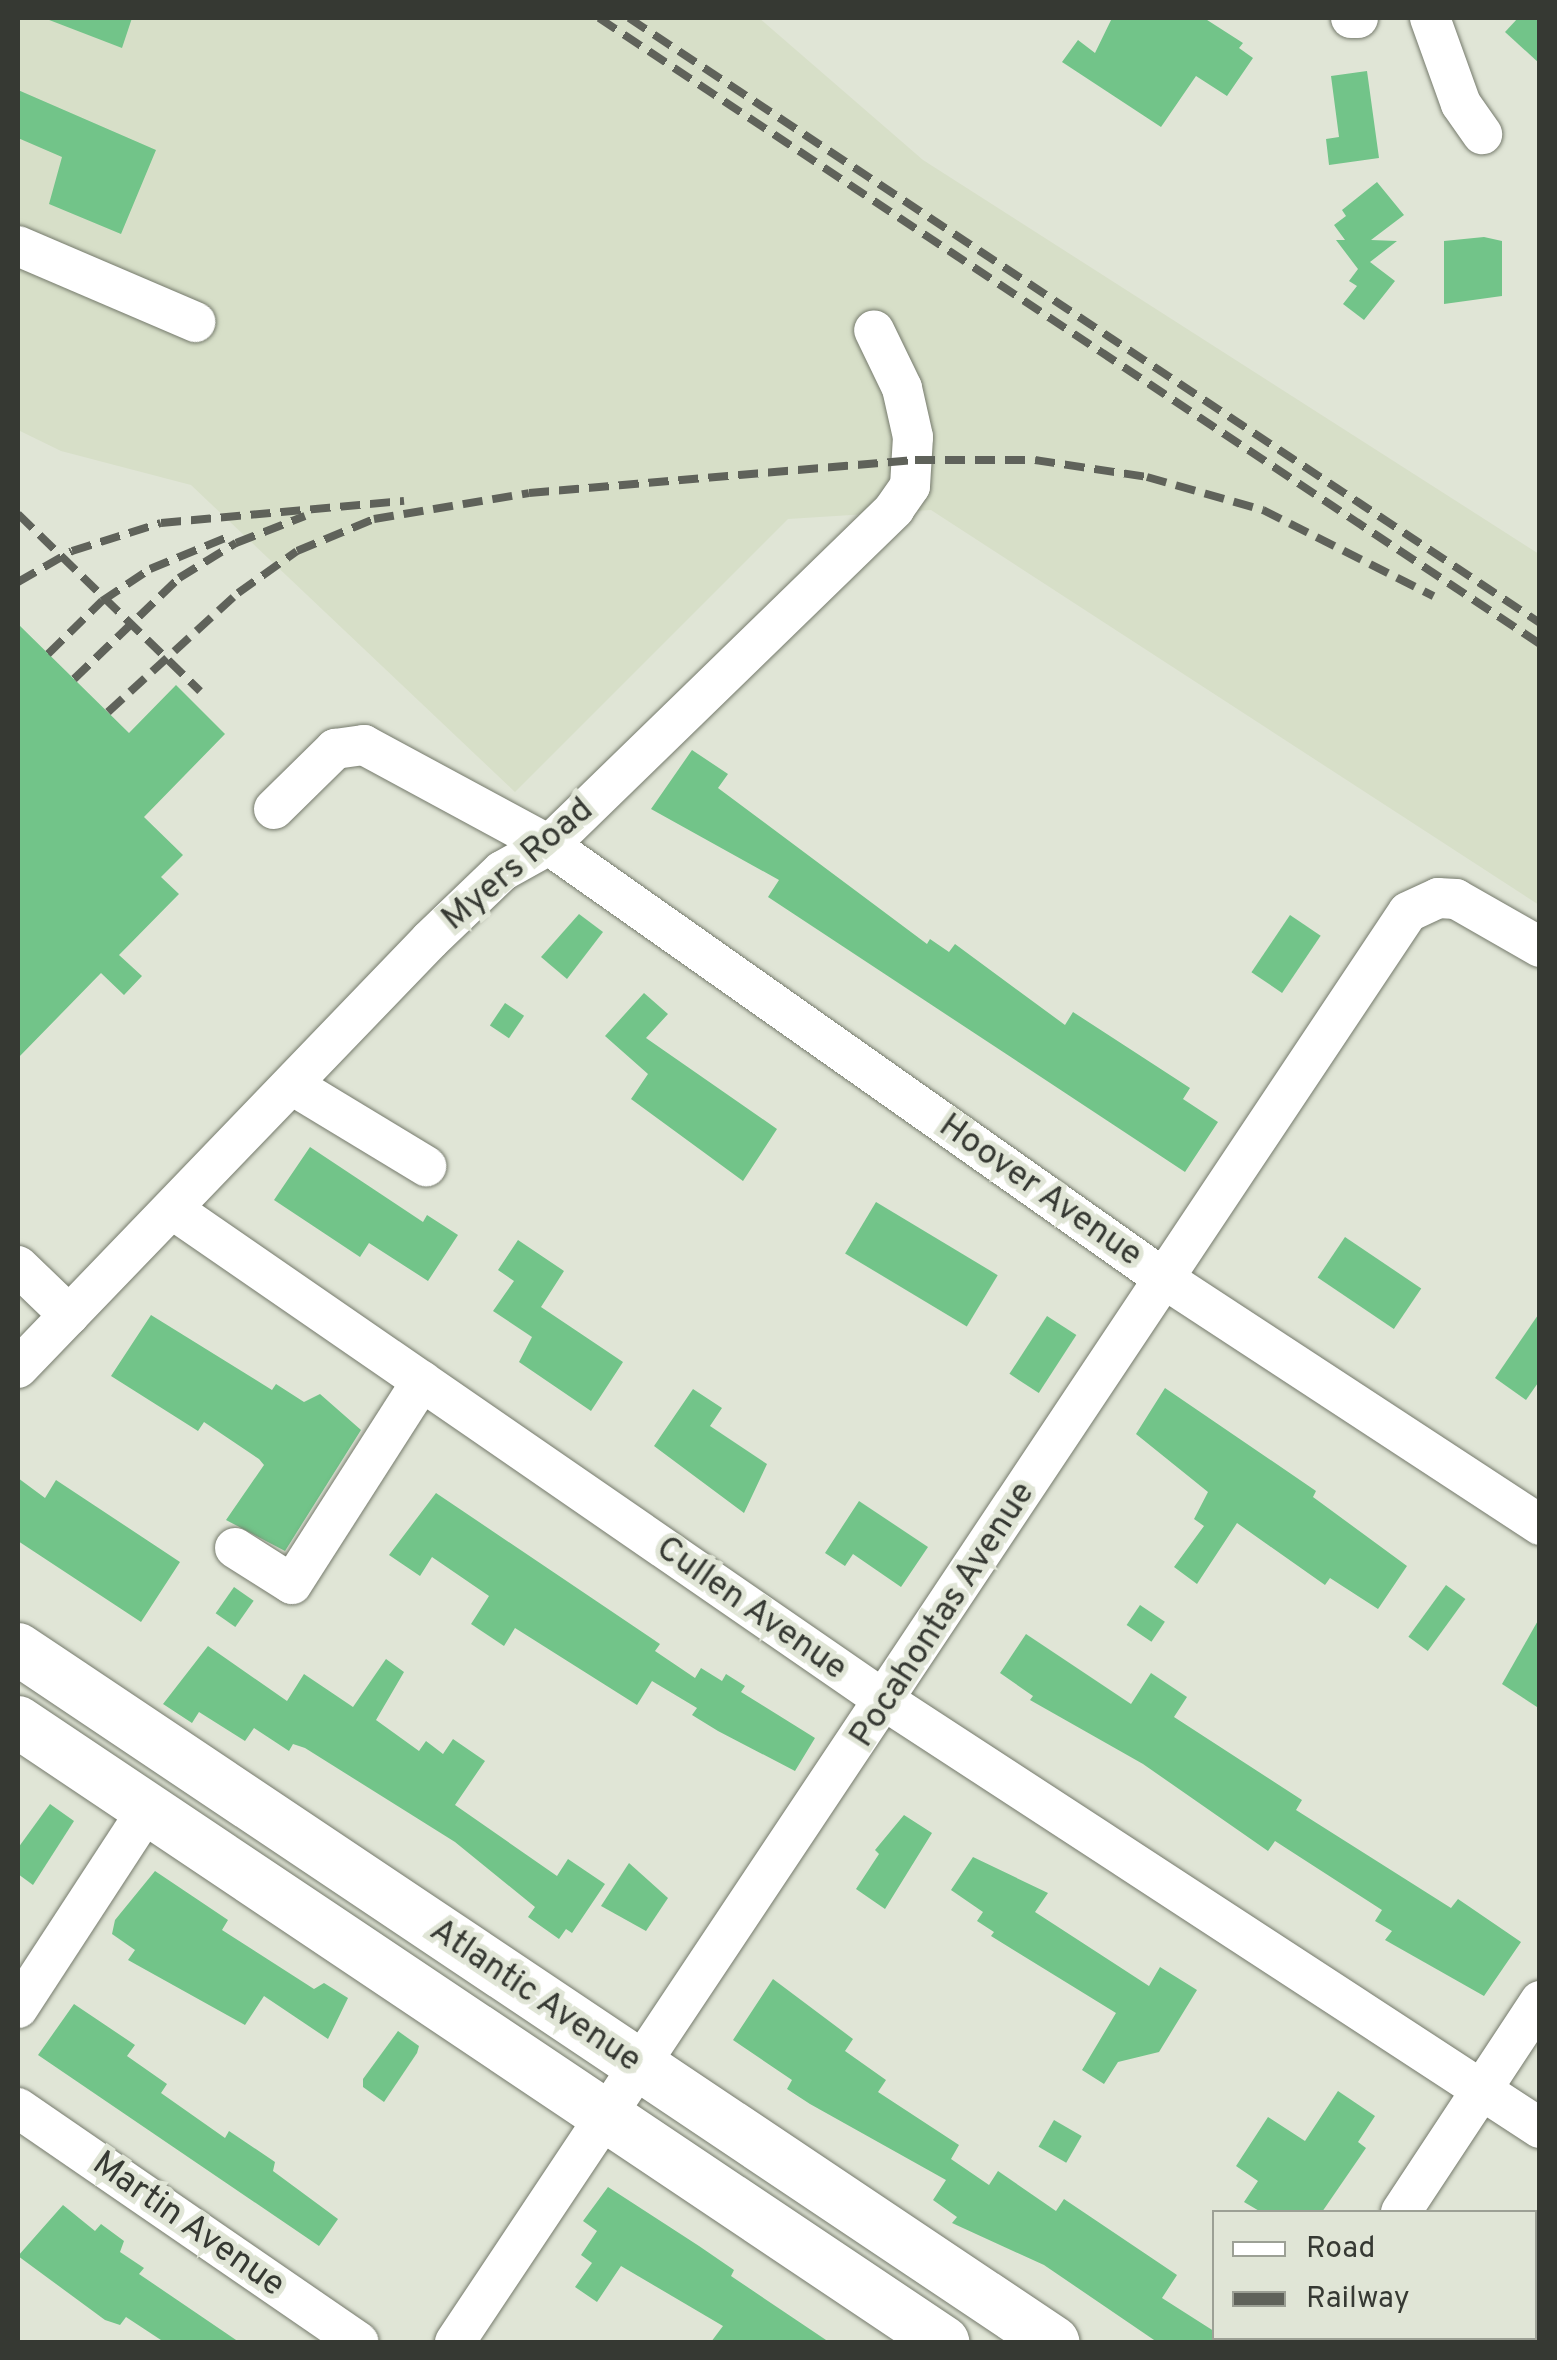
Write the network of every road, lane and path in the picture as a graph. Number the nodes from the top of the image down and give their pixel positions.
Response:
1 (1430, 18) edge
2 (1482, 134) dead end
3 (18, 246) edge
4 (195, 322) dead end
5 (874, 330) dead end
6 (274, 809) dead end
7 (549, 845) junction
8 (1540, 946) edge
9 (292, 1085) junction
10 (426, 1166) dead end
11 (172, 1209) junction
12 (18, 1266) edge
13 (1163, 1278) junction
14 (69, 1315) junction
15 (18, 1368) edge
16 (422, 1382) junction
17 (1540, 1525) edge
18 (235, 1548) dead end
19 (18, 1649) edge
20 (887, 1702) junction
21 (18, 1722) edge
22 (145, 1813) junction
23 (1540, 2001) edge
24 (18, 2008) edge
25 (637, 2065) junction
26 (1480, 2088) junction
27 (18, 2108) edge
28 (603, 2116) junction
29 (1540, 2128) edge
30 (1403, 2210) edge
31 (358, 2342) edge
32 (455, 2342) edge
33 (943, 2342) edge
34 (1053, 2342) edge

1 - 2 street
3 - 4 street
5 - 7 street, Myers Road
6 - 7 street, Hoover Avenue
7 - 9 street, Myers Road
7 - 13 street, Hoover Avenue
8 - 13 street, Pocahontas Avenue
9 - 10 street
9 - 11 street, Myers Road
11 - 14 street, Myers Road
11 - 16 street, Cullen Avenue
12 - 14 street
13 - 17 street, Hoover Avenue
13 - 20 street, Pocahontas Avenue
14 - 15 street, Myers Road
16 - 18 street
16 - 20 street, Cullen Avenue
19 - 25 main road, Atlantic Avenue
20 - 25 street, Pocahontas Avenue
20 - 26 street, Cullen Avenue
21 - 22 main road, Atlantic Avenue
22 - 24 street
22 - 28 main road, Atlantic Avenue
23 - 26 street
25 - 28 street, Pocahontas Avenue
25 - 34 main road, Atlantic Avenue
26 - 29 street, Cullen Avenue
26 - 30 street
27 - 31 street, Martin Avenue
28 - 32 street, Pocahontas Avenue
28 - 33 main road, Atlantic Avenue

